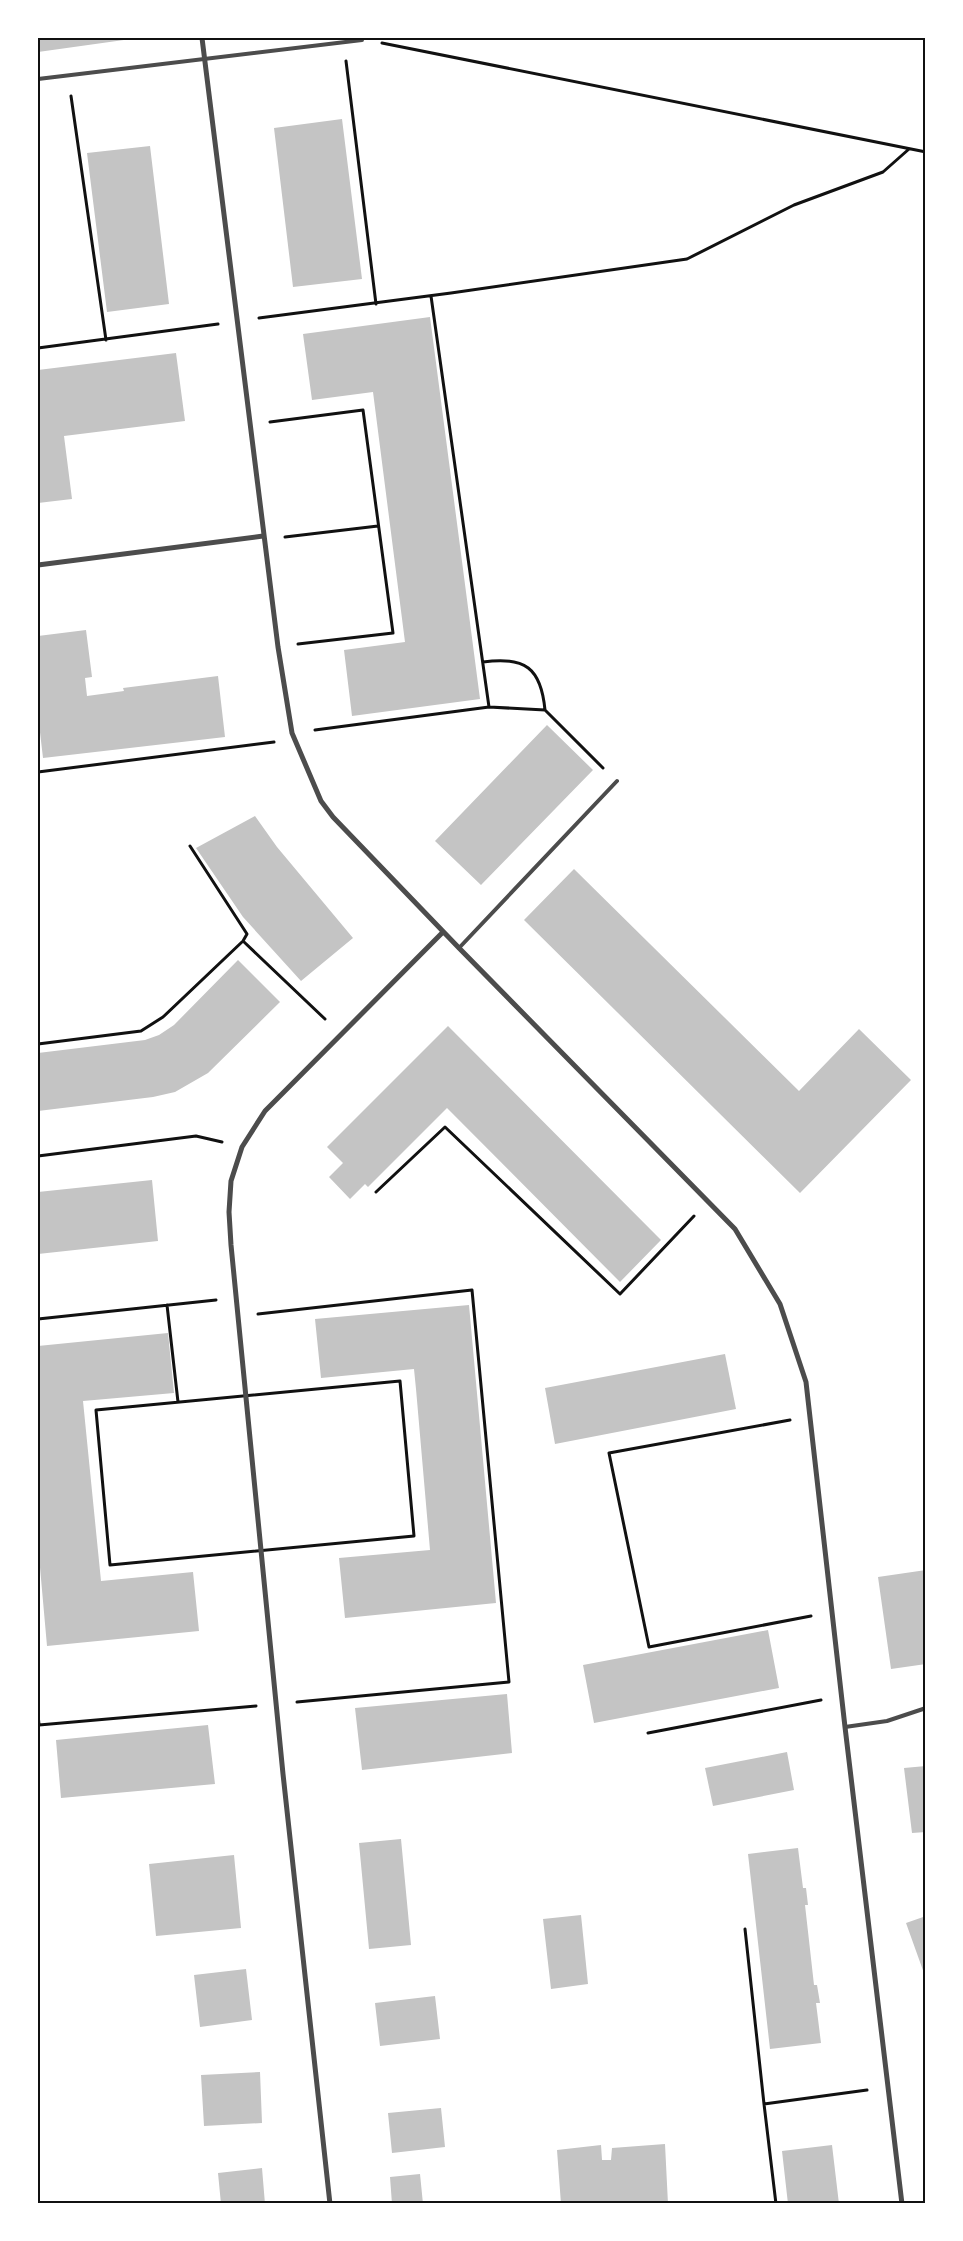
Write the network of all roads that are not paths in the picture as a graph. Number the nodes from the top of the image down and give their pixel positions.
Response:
1 (202, 38) edge
2 (362, 39) edge
3 (205, 60) junction
4 (38, 79) edge
5 (263, 536) junction
6 (38, 565) edge
7 (617, 781) road end
8 (443, 932) junction
9 (459, 948) junction
10 (926, 1708) edge
11 (845, 1727) junction
12 (330, 2204) edge
13 (902, 2204) edge

1 - 3 street
2 - 3 lane
3 - 4 lane
3 - 5 street
5 - 6 street
5 - 8 street
7 - 9 lane
8 - 9 street
8 - 12 street
9 - 11 street
10 - 11 lane
11 - 13 street

